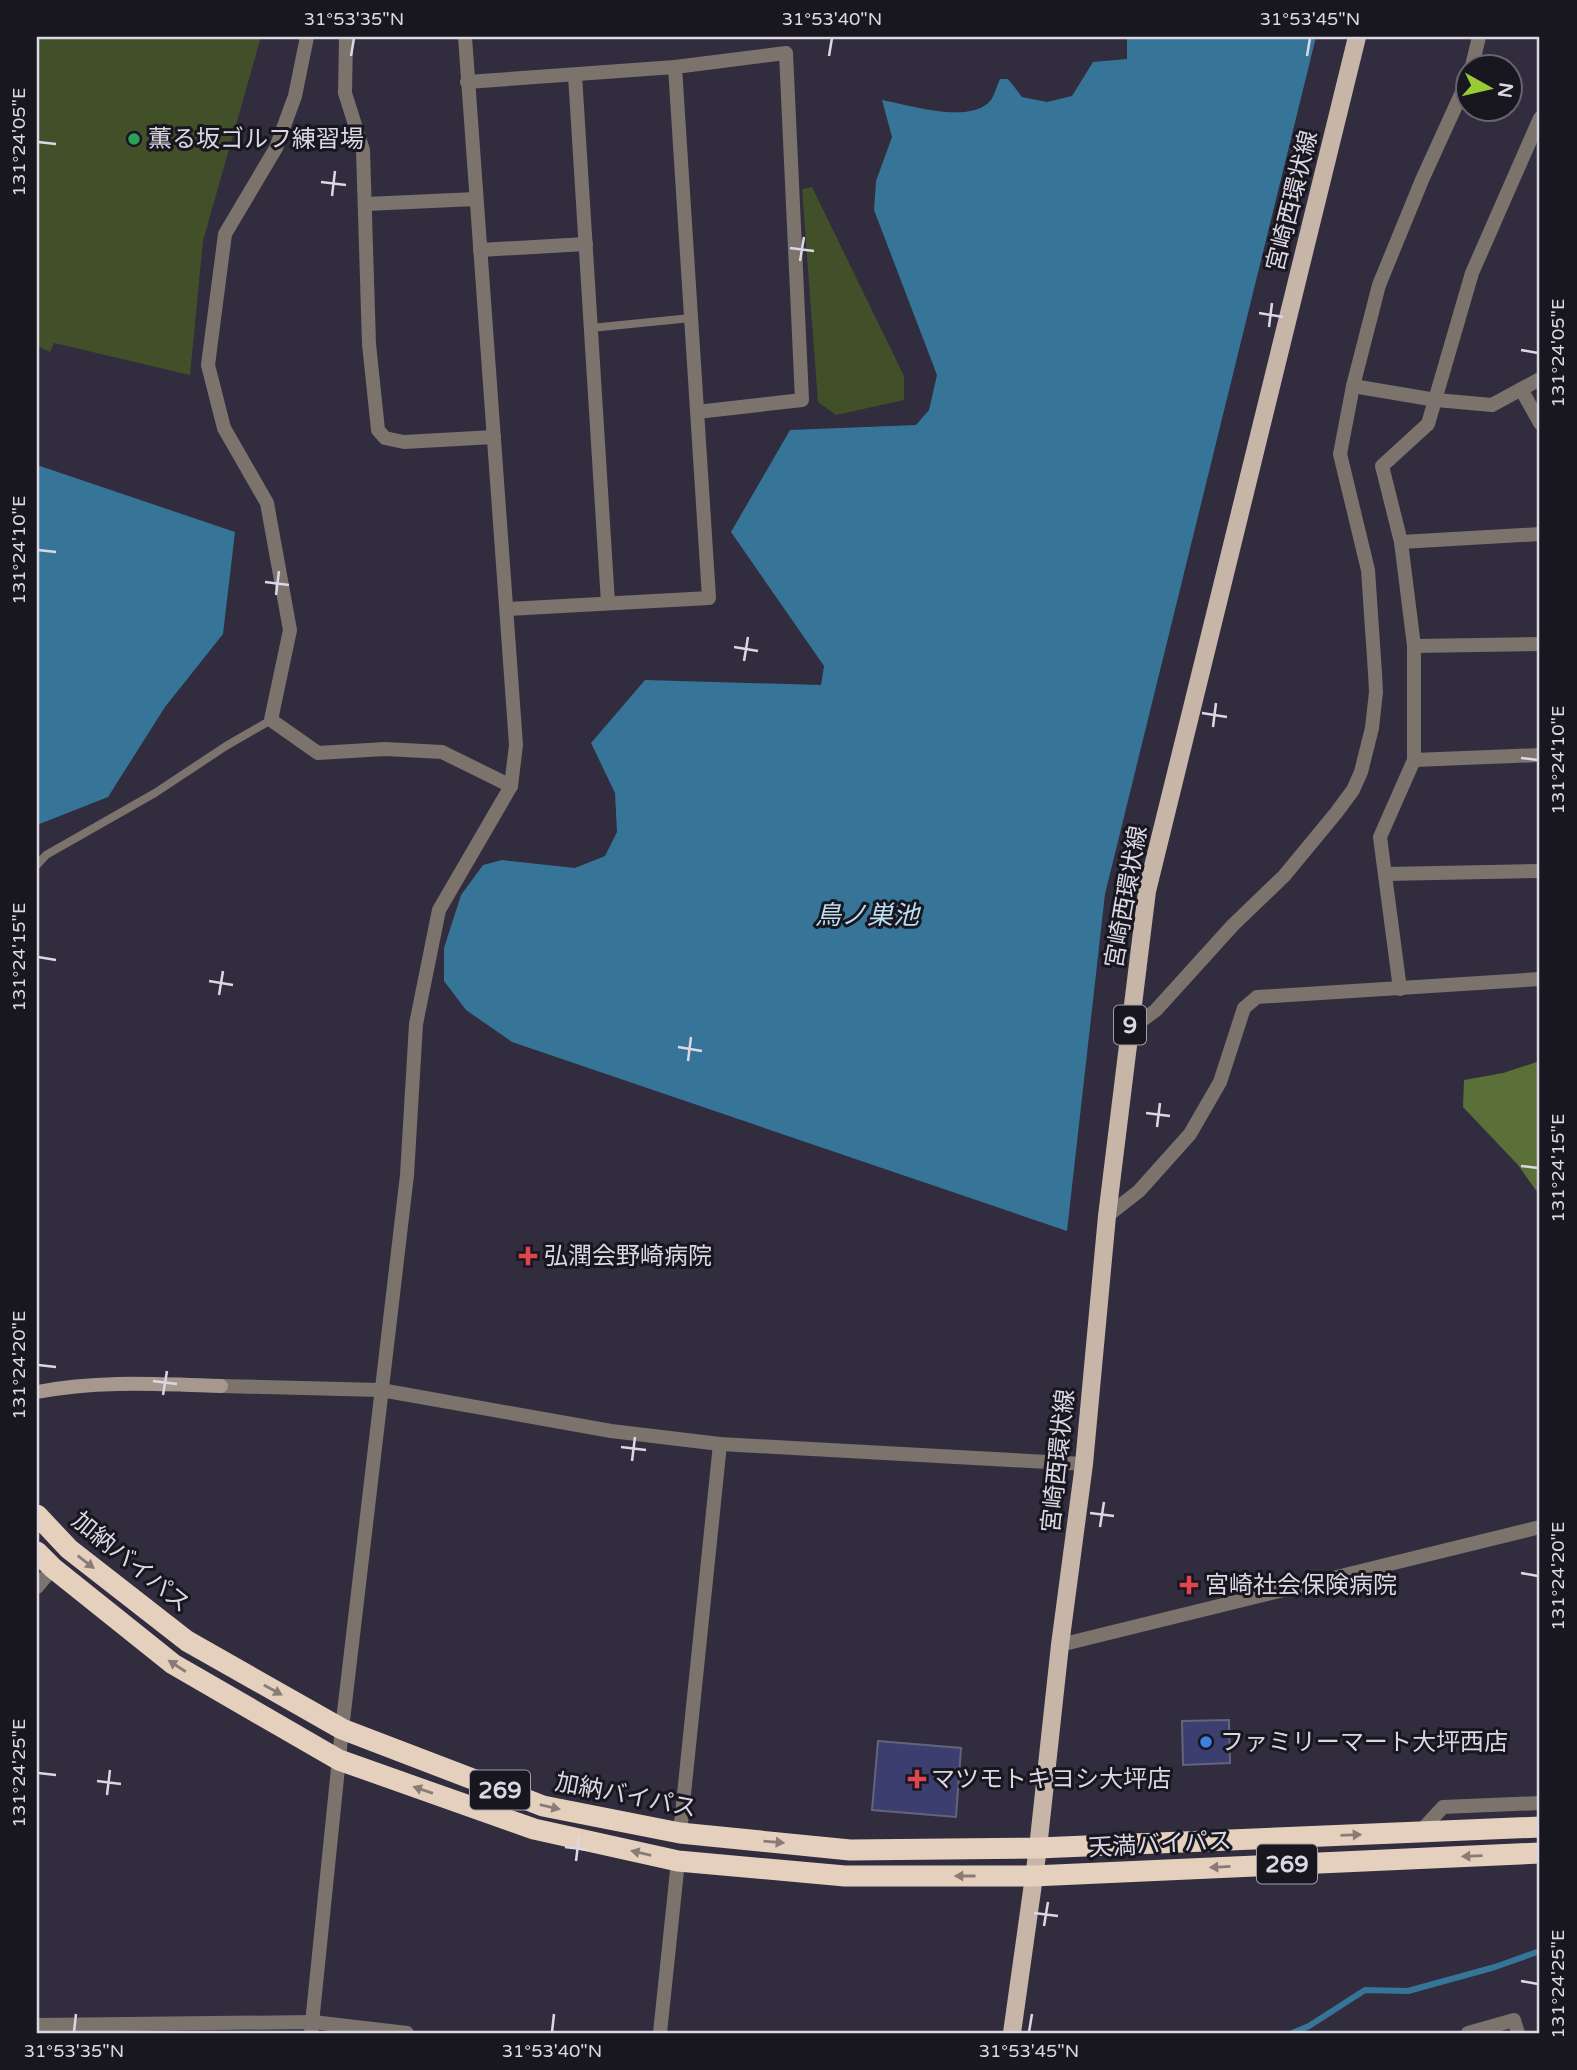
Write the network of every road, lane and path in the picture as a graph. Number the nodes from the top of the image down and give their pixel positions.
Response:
1 (307, 37) edge
2 (346, 37) edge
3 (465, 37) edge
4 (1357, 37) edge
5 (675, 67) junction
6 (575, 75) junction
7 (467, 82) junction
8 (1454, 110) edge
9 (1540, 118) edge
10 (476, 199) junction
11 (366, 204) junction
12 (586, 244) junction
13 (480, 250) junction
14 (691, 318) junction
15 (591, 328) junction
16 (1540, 379) edge
17 (1353, 386) junction
18 (1521, 389) junction
19 (1436, 400) junction
20 (697, 412) junction
21 (1540, 423) edge
22 (494, 437) junction
23 (1540, 534) edge
24 (1401, 542) junction
25 (608, 603) junction
26 (507, 609) junction
27 (1540, 644) edge
28 (1414, 646) junction
29 (271, 720) junction
30 (1540, 755) edge
31 (1415, 760) junction
32 (511, 786) junction
33 (37, 865) edge
34 (1540, 871) edge
35 (1385, 874) junction
36 (1540, 979) edge
37 (1401, 989) junction
38 (1129, 1030) junction
39 (1107, 1216) junction
40 (381, 1390) junction
41 (37, 1392) edge
42 (720, 1444) junction
43 (1084, 1464) junction
44 (37, 1515) edge
45 (1540, 1527) edge
46 (37, 1552) edge
47 (53, 1568) junction
48 (37, 1587) edge
49 (1060, 1645) junction
50 (342, 1729) junction
51 (339, 1760) junction
52 (1540, 1803) edge
53 (1540, 1827) edge
54 (1420, 1832) junction
55 (680, 1833) junction
56 (1038, 1847) junction
57 (1540, 1853) edge
58 (678, 1861) junction
59 (1033, 1876) junction
60 (37, 2025) edge
61 (312, 2028) edge
62 (407, 2033) edge
63 (660, 2033) edge
64 (1012, 2033) edge
65 (1468, 2033) edge
66 (1518, 2033) edge

1 - 29 street
2 - 11 street
3 - 7 street
4 - 38 main road, 宮崎西環状線 / 9
5 - 6 street
5 - 14 street
5 - 20 street
6 - 7 street
6 - 12 street
7 - 10 street
8 - 17 street
9 - 19 street
10 - 11 street
10 - 13 street
11 - 22 street
12 - 13 street
12 - 15 street
13 - 22 street
14 - 15 lane
14 - 20 street
15 - 25 street
16 - 18 street
17 - 19 street
17 - 38 street
18 - 19 street
18 - 21 street
19 - 24 street
20 - 25 street
22 - 26 street
23 - 24 street
24 - 28 street
25 - 26 street
26 - 32 street
27 - 28 street
28 - 31 street
29 - 32 street
29 - 33 lane
30 - 31 street
31 - 35 street
32 - 40 street
34 - 35 street
35 - 37 street
36 - 37 street
37 - 39 street
38 - 39 main road, 宮崎西環状線 / 9
39 - 43 main road, 宮崎西環状線 / 9
40 - 41 street
40 - 42 street
40 - 50 street
42 - 43 street
42 - 55 street
43 - 49 main road, 宮崎西環状線 / 9
44 -> 50 highway, 加納バイパス / 269
45 - 49 street
46 - 47 highway, 加納バイパス / 269
47 - 48 street
51 -> 47 highway, 加納バイパス / 269
49 - 56 main road, 宮崎西環状線 / 9
50 - 51 street
50 -> 55 highway, 加納バイパス / 269
58 -> 51 highway, 加納バイパス / 269
51 - 61 street
52 - 54 street
53 - 54 highway, 天満バイパス / 269
56 -> 54 highway, 天満バイパス / 269
55 -> 56 highway, 加納バイパス / 269
56 - 59 main road, 宮崎西環状線 / 9
57 -> 59 highway, 天満バイパス / 269
59 -> 58 highway, 加納バイパス / 269
58 - 63 street
59 - 64 main road, 宮崎西環状線 / 9
60 - 61 street
61 - 62 street
65 - 66 street

